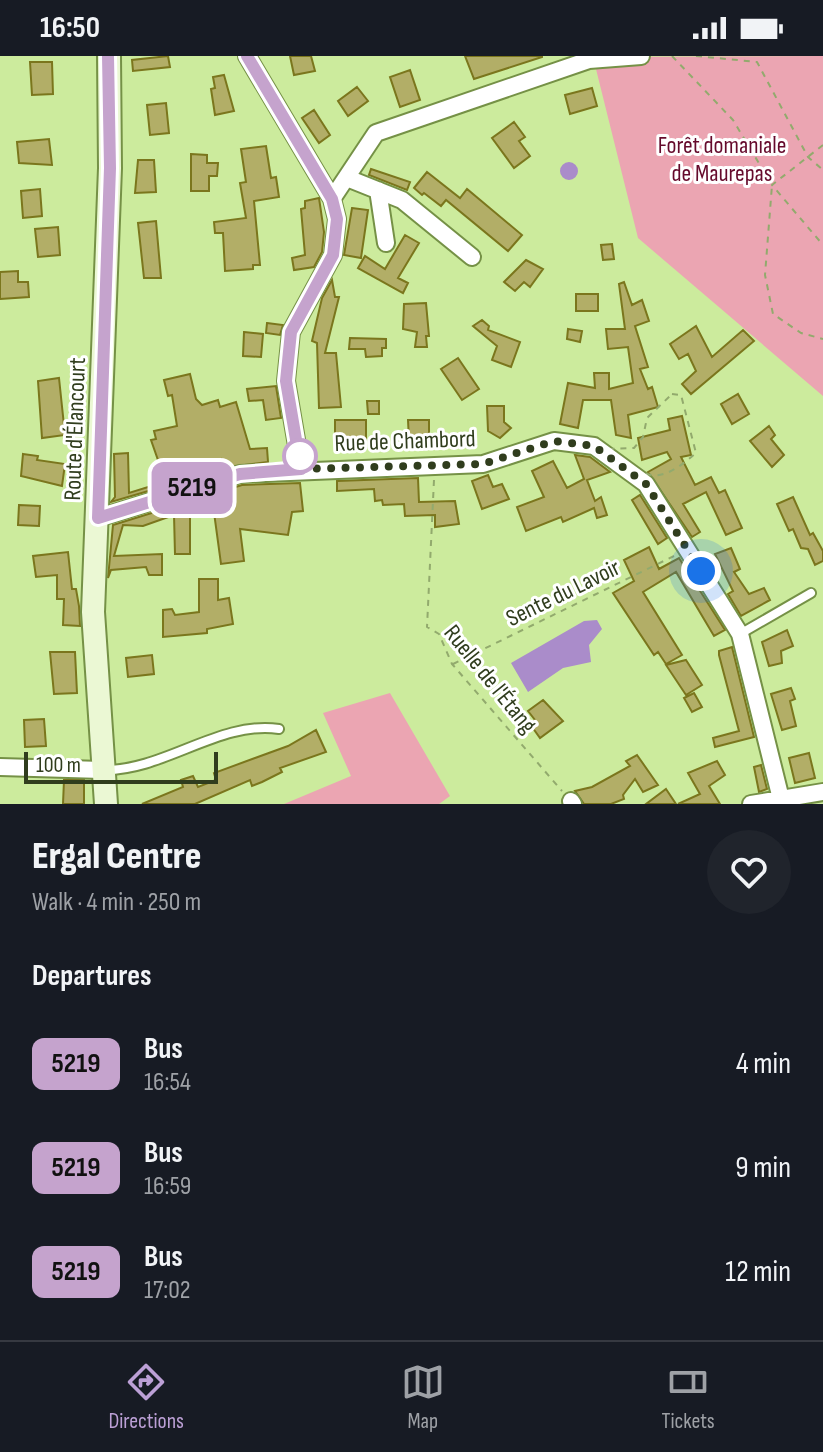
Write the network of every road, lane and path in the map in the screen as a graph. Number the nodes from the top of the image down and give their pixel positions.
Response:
1 (109, 56) edge
2 (247, 56) edge
3 (641, 56) edge
4 (672, 56) edge
5 (696, 56) edge
6 (823, 145) edge
7 (808, 157) junction
8 (823, 170) edge
9 (347, 178) junction
10 (772, 185) junction
11 (378, 190) junction
12 (332, 199) junction
13 (386, 243) dead end
14 (823, 245) edge
15 (472, 257) dead end
16 (823, 339) edge
17 (643, 437) dead end
18 (685, 463) dead end
19 (434, 465) junction
20 (301, 469) junction
21 (98, 518) junction
22 (688, 550) junction
23 (811, 593) dead end
24 (740, 634) junction
25 (452, 664) junction
26 (279, 729) dead end
27 (0, 767) edge
28 (102, 770) junction
29 (823, 792) edge
30 (781, 799) junction
31 (572, 802) edge
32 (106, 804) edge
33 (751, 804) edge

1 - 21 street, Route d'Élancourt
2 - 12 street
3 - 9 street
4 - 10 path
5 - 7 path
6 - 7 path
7 - 8 path
7 - 10 path
9 - 11 street
9 - 12 street
10 - 14 path
10 - 16 path
11 - 13 street
11 - 15 street
12 - 20 street
17 - 18 path
19 - 20 street, Rue de Chambord
19 - 22 street, Rue de Chambord
19 - 25 path, Ruelle de l'Étang
20 - 21 street, Rue de Chambord
21 - 28 street, Route d'Élancourt
22 - 24 street, Rue de Chambord
22 - 25 path, Sente du Lavoir
23 - 24 lane
24 - 30 street, Rue de Chambord
25 - 31 path, Ruelle de l'Étang
26 - 28 lane
27 - 28 street
28 - 32 street, Route d'Élancourt
29 - 30 street
30 - 33 street

